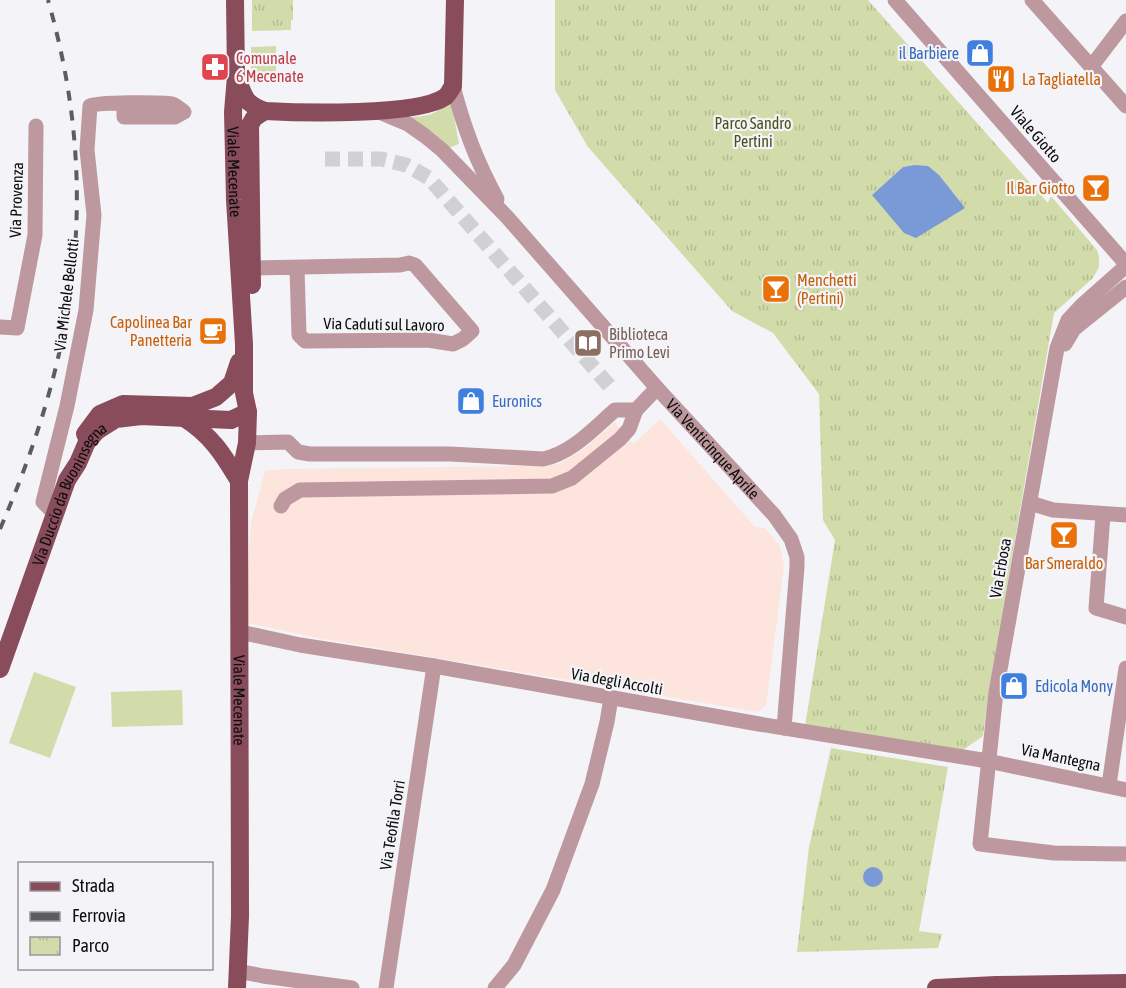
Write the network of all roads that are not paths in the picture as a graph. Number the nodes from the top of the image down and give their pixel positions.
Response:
1 (235, 0) edge
2 (455, 0) edge
3 (894, 0) edge
4 (1032, 0) edge
5 (1126, 21) edge
6 (1091, 67) junction
7 (236, 76) junction
8 (453, 86) junction
9 (1126, 106) edge
10 (265, 111) junction
11 (376, 111) junction
12 (184, 112) dead end
13 (36, 126) dead end
14 (507, 217) junction
15 (1126, 265) edge
16 (297, 267) junction
17 (252, 268) junction
18 (1126, 287) edge
19 (0, 327) edge
20 (244, 344) junction
21 (1052, 383) junction
22 (657, 388) junction
23 (135, 404) junction
24 (636, 410) junction
25 (248, 412) junction
26 (182, 417) junction
27 (247, 443) junction
28 (67, 480) junction
29 (239, 481) junction
30 (1030, 503) junction
31 (281, 506) dead end
32 (55, 514) junction
33 (1102, 515) junction
34 (1126, 515) edge
35 (1126, 618) edge
36 (240, 632) junction
37 (434, 666) junction
38 (1126, 668) edge
39 (0, 669) edge
40 (611, 698) junction
41 (784, 728) junction
42 (988, 761) junction
43 (1109, 785) junction
44 (1126, 790) edge
45 (1126, 854) edge
46 (238, 980) edge
47 (1126, 983) edge
48 (352, 988) edge
49 (386, 988) edge
50 (495, 988) edge
51 (936, 988) edge

1 - 7 main road, Viale Mecenate
2 - 8 main road, Via Venticinque Aprile
3 - 15 street, Viale Giotto
4 - 6 street
5 - 6 street
6 - 9 street
7 - 10 main road
7 - 20 main road, Viale Mecenate
8 - 11 main road, Via Venticinque Aprile
8 - 14 street, Via Venticinque Aprile
10 - 11 main road, Via Venticinque Aprile
10 - 17 main road, Viale Mecenate
11 - 14 street, Via Venticinque Aprile
12 - 32 street, Via Michele Bellotti
13 - 19 street, Via Provenza
14 - 22 street, Via Venticinque Aprile
15 - 21 street, Via Erbosa
16 - 16 street, Via Caduti sul Lavoro
16 - 17 street, Via Caduti sul Lavoro
17 - 25 main road, Viale Mecenate
18 - 21 street, Via Erbosa
20 - 23 main road, Viale Mecenate
20 - 25 main road, Viale Mecenate
21 - 30 street, Via Erbosa
22 - 24 street
22 - 41 street, Via Venticinque Aprile
23 - 25 main road
23 - 28 main road, Viale Mecenate
24 - 27 street
24 - 31 street
25 - 26 main road, Via Duccio da Buoninsegna
25 - 27 main road, Viale Mecenate
26 - 28 main road, Via Duccio da Buoninsegna
26 - 29 main road
27 - 29 main road, Viale Mecenate
28 - 32 main road, Via Duccio da Buoninsegna
29 - 36 main road, Viale Mecenate
30 - 33 street
30 - 42 street, Via Erbosa
32 - 39 main road, Via Duccio da Buoninsegna
33 - 34 street
33 - 35 street
36 - 37 street, Via degli Accolti
36 - 46 main road, Viale Mecenate
37 - 40 street, Via degli Accolti
37 - 49 street, Via Teofila Torri
38 - 43 street
40 - 41 street, Via degli Accolti
40 - 50 street
41 - 42 street, Via degli Accolti
42 - 43 street, Via Mantegna
42 - 45 street, Via Erbosa
43 - 44 street, Via Mantegna
46 - 48 street
47 - 51 main road

